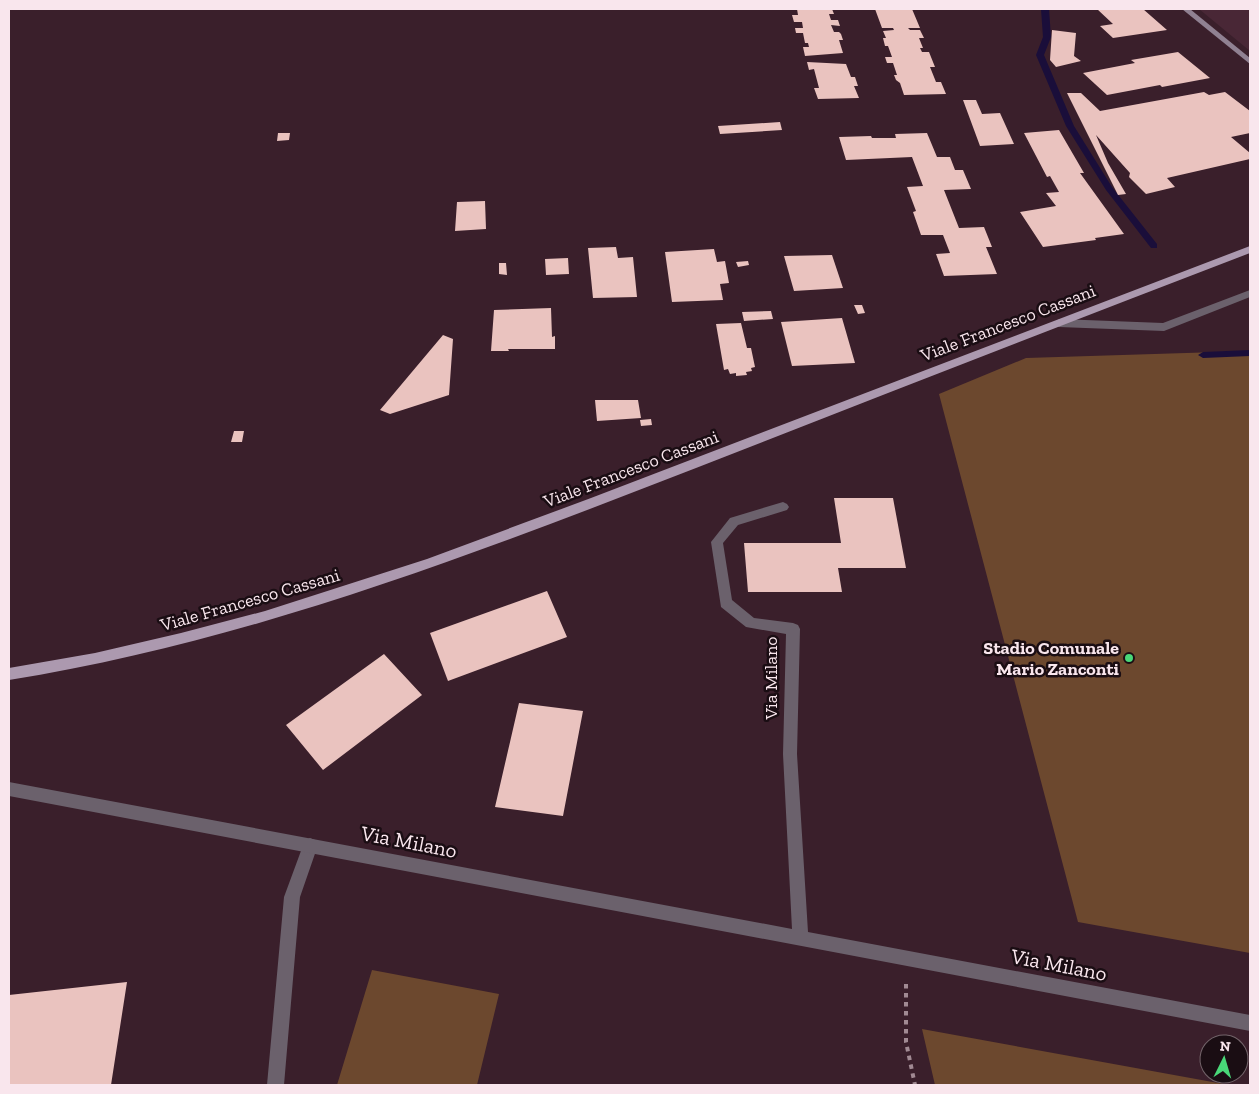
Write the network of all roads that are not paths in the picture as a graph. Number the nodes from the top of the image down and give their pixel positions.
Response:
1 (1186, 9) edge
2 (1250, 62) edge
3 (1250, 249) edge
4 (1250, 293) edge
5 (1059, 323) junction
6 (783, 507) dead end
7 (9, 674) edge
8 (9, 789) edge
9 (310, 845) junction
10 (800, 938) junction
11 (1250, 1023) edge
12 (275, 1085) edge

1 - 2 street
3 - 5 main road, Viale Francesco Cassani
4 - 5 street
5 - 7 main road, Viale Francesco Cassani
6 - 10 street, Via Milano
8 - 9 street, Via Milano
9 - 10 street, Via Milano
9 - 12 street
10 - 11 street, Via Milano

